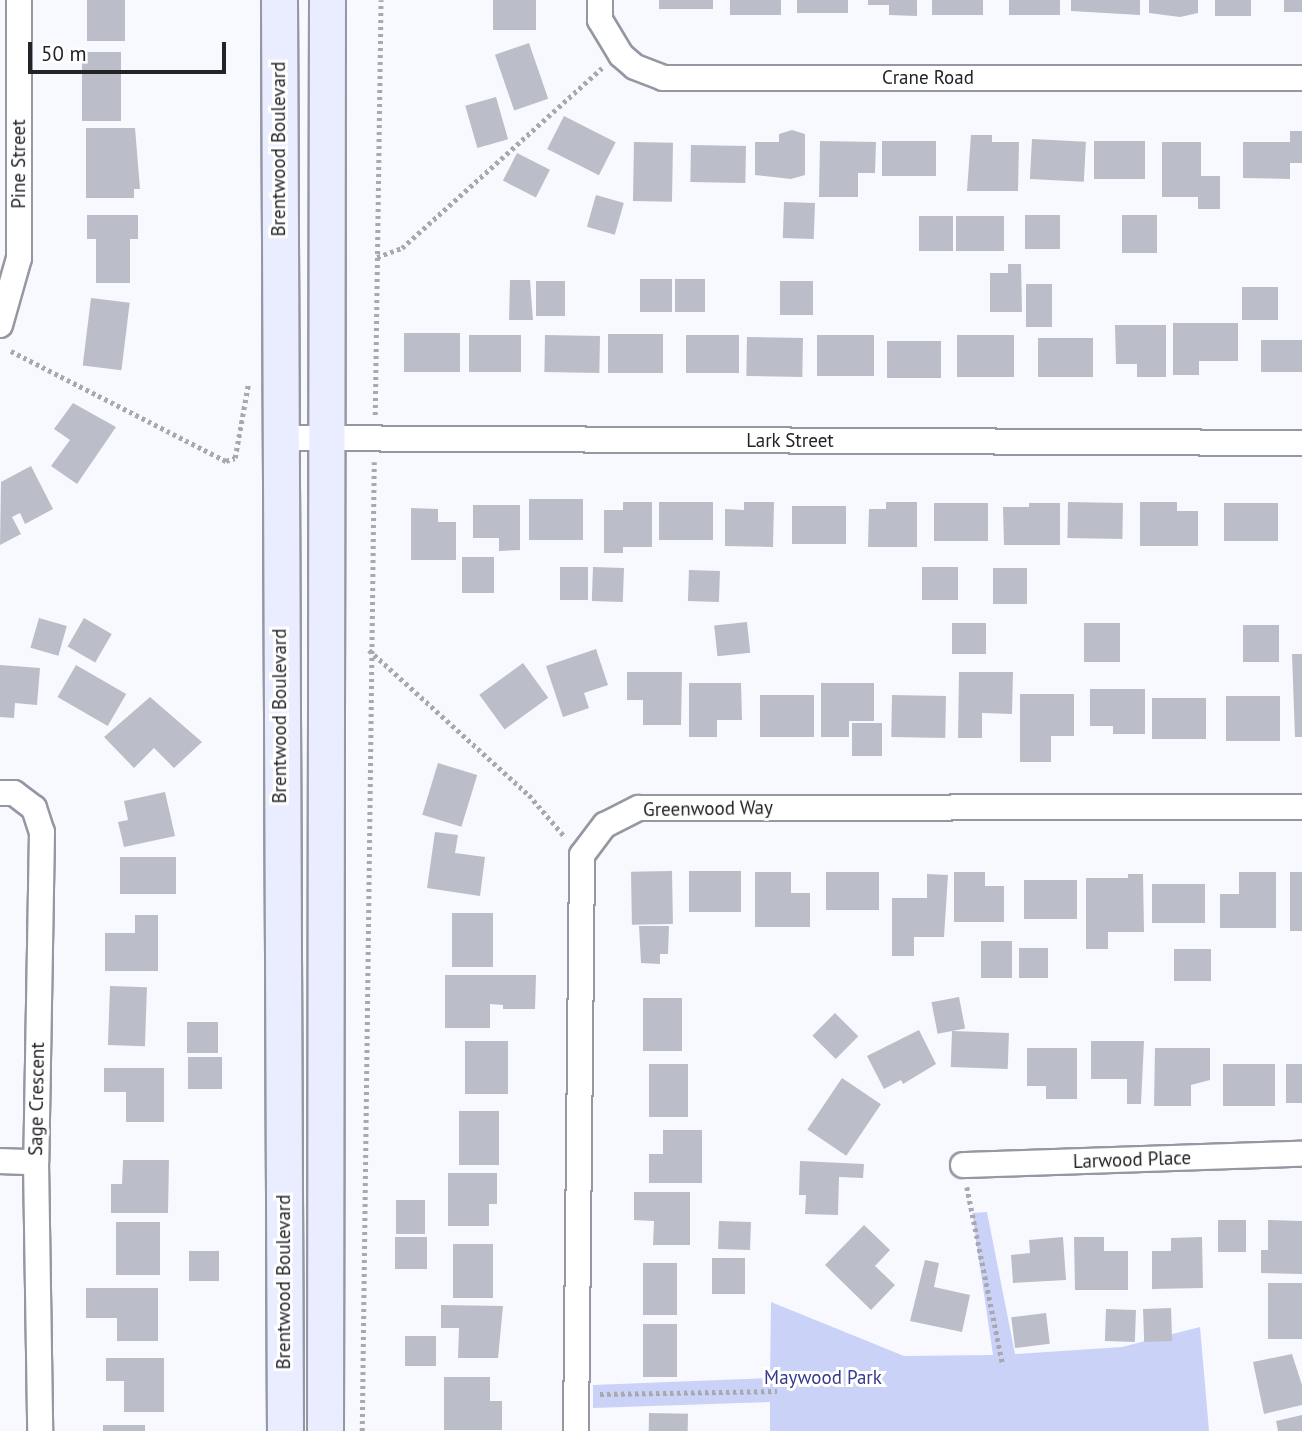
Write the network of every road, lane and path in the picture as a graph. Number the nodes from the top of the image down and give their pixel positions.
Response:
1 (19, 0) edge
2 (279, 0) edge
3 (327, 0) edge
4 (381, 0) edge
5 (600, 0) edge
6 (603, 68) dead end
7 (1302, 78) edge
8 (377, 257) junction
9 (0, 325) edge
10 (11, 351) dead end
11 (278, 438) junction
12 (326, 439) junction
13 (373, 439) junction
14 (1302, 443) edge
15 (234, 458) dead end
16 (368, 649) junction
17 (0, 793) edge
18 (1302, 807) edge
19 (582, 855) junction
20 (1302, 1154) edge
21 (0, 1161) edge
22 (36, 1162) junction
23 (963, 1166) joint
24 (1003, 1365) dead end
25 (777, 1391) dead end
26 (575, 1395) junction
27 (40, 1431) edge
28 (285, 1431) edge
29 (325, 1431) edge
30 (362, 1431) edge
31 (576, 1431) edge

1 - 9 street, Pine Street
2 - 11 main road, Brentwood Boulevard
3 - 12 main road
4 - 8 path
5 - 7 street, Crane Road
6 - 8 path
8 - 13 path
10 - 15 path
11 - 12 street, Lark Street
11 - 28 main road, Brentwood Boulevard
12 - 13 street, Lark Street
12 - 29 main road
13 - 14 street, Lark Street
13 - 16 path
16 - 19 path
16 - 30 path
17 - 22 street, Sage Crescent
18 - 19 street, Greenwood Way
19 - 26 street
20 - 23 street, Larwood Place
21 - 22 street
22 - 27 street, Sage Crescent
23 - 24 path
25 - 26 path
26 - 31 street

